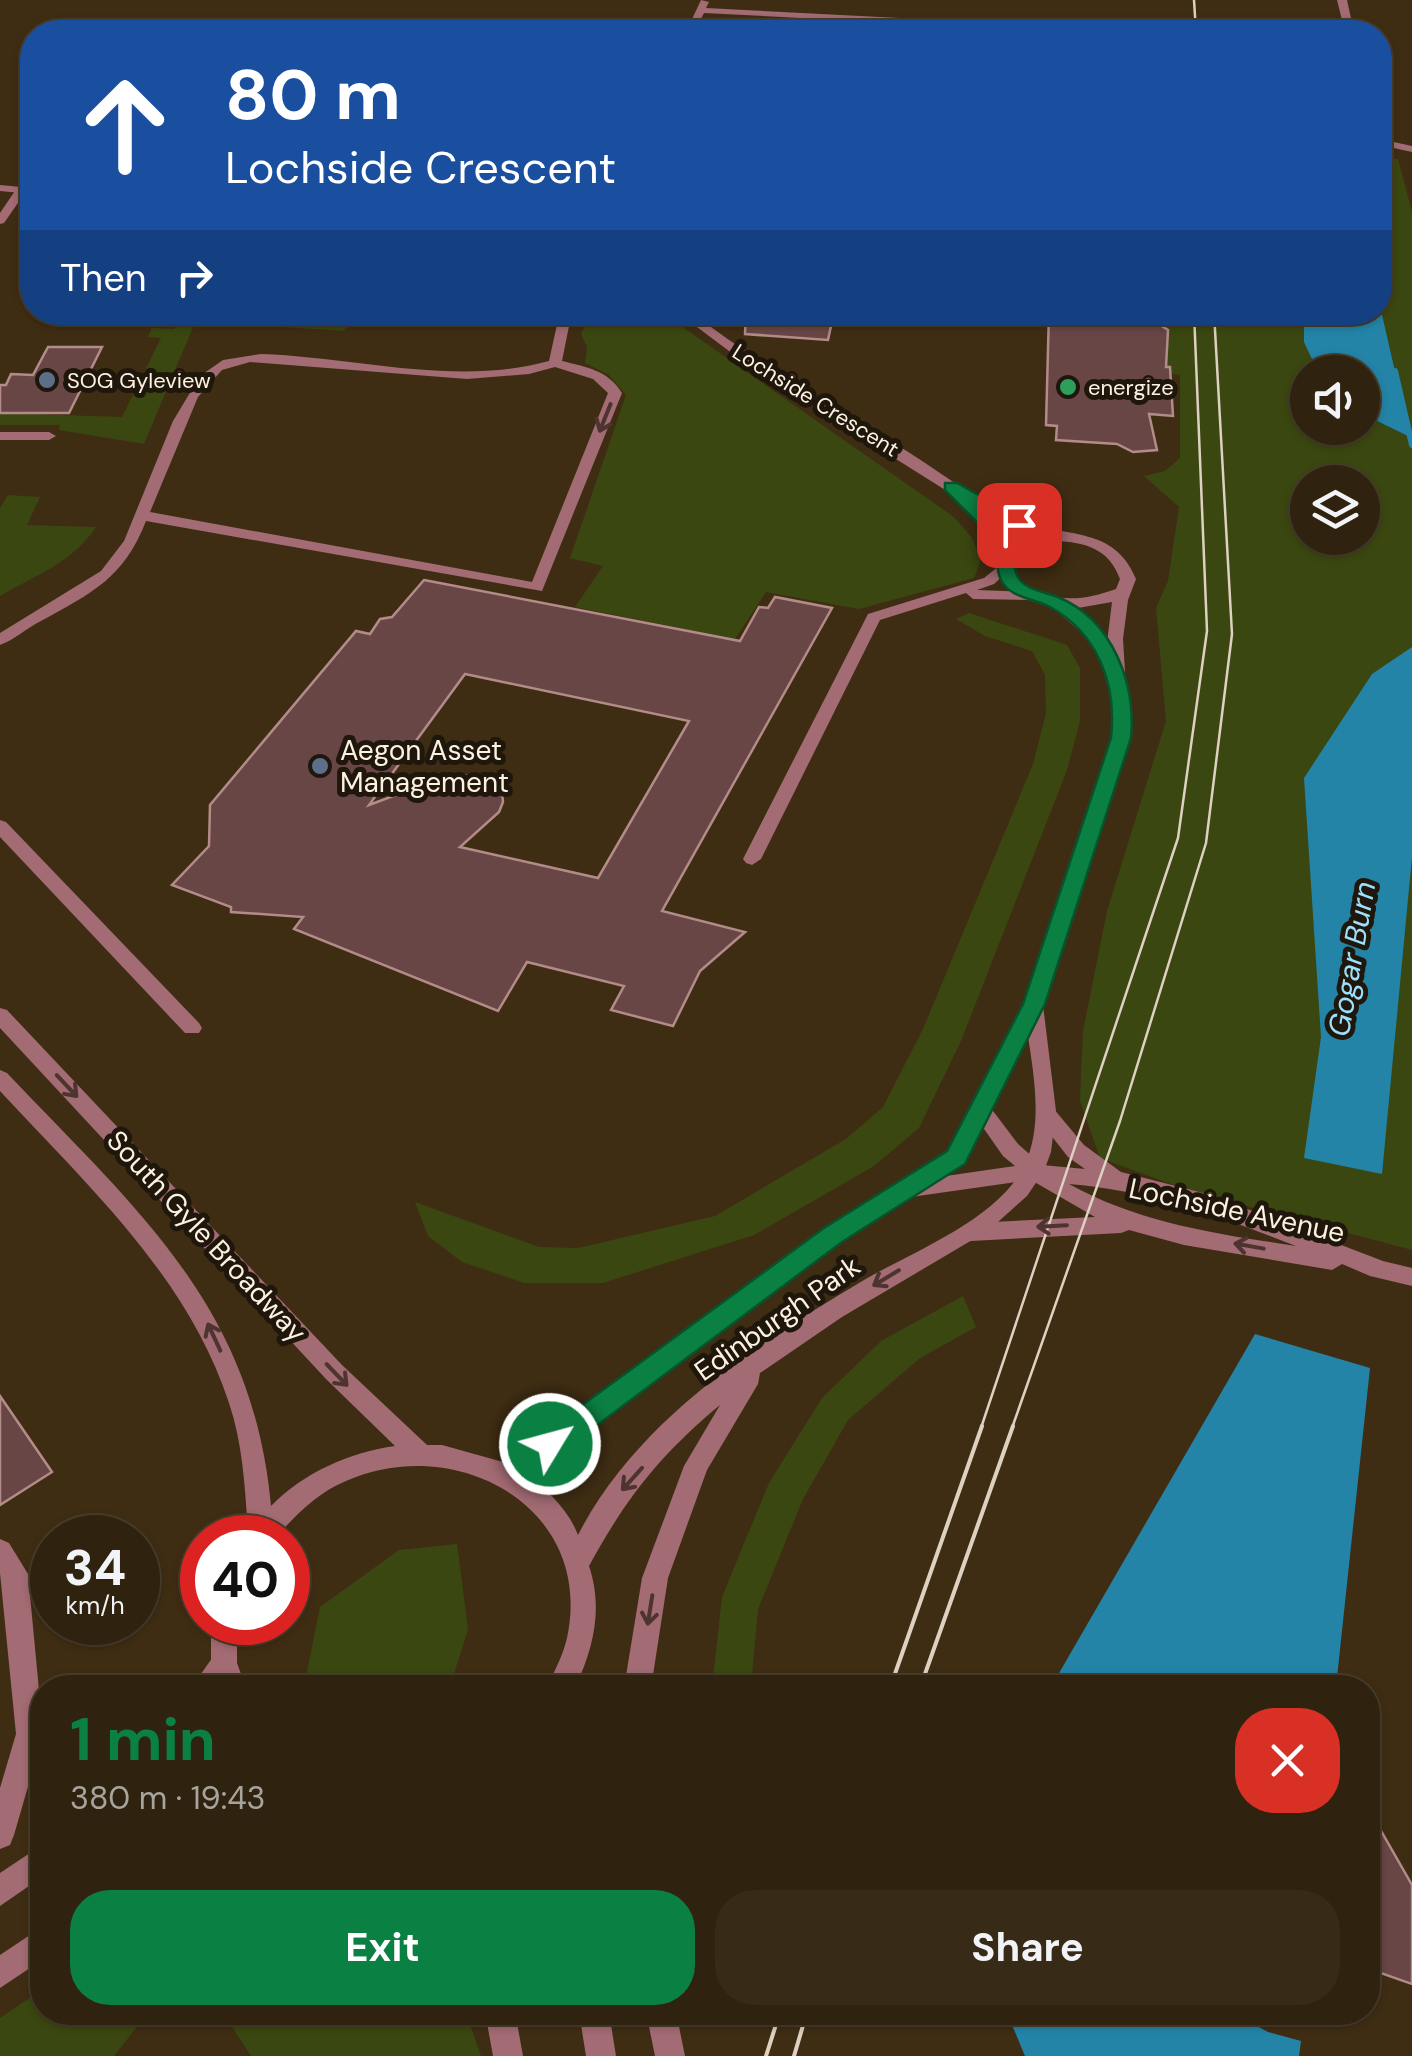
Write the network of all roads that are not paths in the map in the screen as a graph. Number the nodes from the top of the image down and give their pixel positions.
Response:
1 (702, 5) edge
2 (926, 20) edge
3 (20, 198) edge
4 (0, 220) edge
5 (563, 325) edge
6 (701, 325) edge
7 (555, 363) junction
8 (0, 436) edge
9 (49, 436) dead end
10 (951, 486) junction
11 (140, 515) junction
12 (1058, 537) junction
13 (1006, 562) junction
14 (1119, 592) junction
15 (951, 593) junction
16 (1034, 597) junction
17 (1056, 602) junction
18 (0, 640) edge
19 (1114, 662) junction
20 (0, 826) edge
21 (752, 859) dead end
22 (1034, 1004) junction
23 (0, 1015) edge
24 (192, 1028) dead end
25 (0, 1078) edge
26 (980, 1109) junction
27 (1046, 1114) junction
28 (1032, 1172) junction
29 (1119, 1180) junction
30 (912, 1188) junction
31 (1133, 1223) junction
32 (971, 1232) junction
33 (1379, 1269) junction
34 (1412, 1277) edge
35 (758, 1362) junction
36 (419, 1453) junction
37 (507, 1473) junction
38 (259, 1515) edge
39 (279, 1515) edge
40 (0, 1551) edge
41 (578, 1562) junction
42 (9, 1611) edge
43 (226, 1645) edge
44 (228, 1675) edge
45 (565, 1675) edge
46 (639, 1675) edge
47 (0, 1834) edge
48 (30, 1869) edge
49 (0, 1891) edge
50 (30, 1951) edge
51 (0, 1974) edge
52 (502, 2025) edge
53 (596, 2025) edge
54 (664, 2025) edge
55 (508, 2056) edge
56 (602, 2056) edge
57 (670, 2056) edge

1 - 2 street
3 - 4 street
5 - 7 street
6 - 10 street, Lochside Crescent
7 - 11 street
7 -> 11 street
8 - 9 street
10 - 12 street, Lochside Crescent
10 - 13 street, Lochside Crescent
11 - 18 street
12 - 13 street
12 - 14 street, Lochside Crescent
13 - 15 street
13 - 16 street, Lochside Crescent
14 - 17 street
14 - 19 street, Lochside Crescent
15 - 16 street
15 - 21 street
16 - 17 street
17 - 19 street
19 - 22 street, Lochside Crescent
20 - 24 street
22 - 26 street, Lochside Crescent
22 - 27 street, Lochside Crescent
23 -> 36 street, South Gyle Broadway
38 -> 25 street, South Gyle Broadway
26 - 28 street, Lochside Avenue
26 - 30 street, Lochside Crescent
27 - 28 street, Lochside Crescent
27 - 29 street
28 - 29 street, Lochside Avenue
28 - 30 street, Lochside Avenue
28 - 31 street, Lochside Avenue
28 - 32 street, Lochside Crescent
29 - 33 street, Lochside Avenue
30 - 37 street, Edinburgh Park
31 -> 32 street, Edinburgh Park
33 -> 31 street, Lochside Avenue
32 -> 35 street, Edinburgh Park
33 - 34 street, Lochside Avenue
35 -> 41 street, Edinburgh Park
35 -> 46 street
36 - 37 street, South Gyle Broadway
36 - 39 street, South Gyle Broadway
37 - 41 street, South Gyle Broadway
40 - 42 street
41 - 45 street, South Gyle Broadway
42 - 47 street
43 - 44 street
48 - 49 street
50 - 51 street
52 - 55 street
53 - 56 street
54 - 57 street

